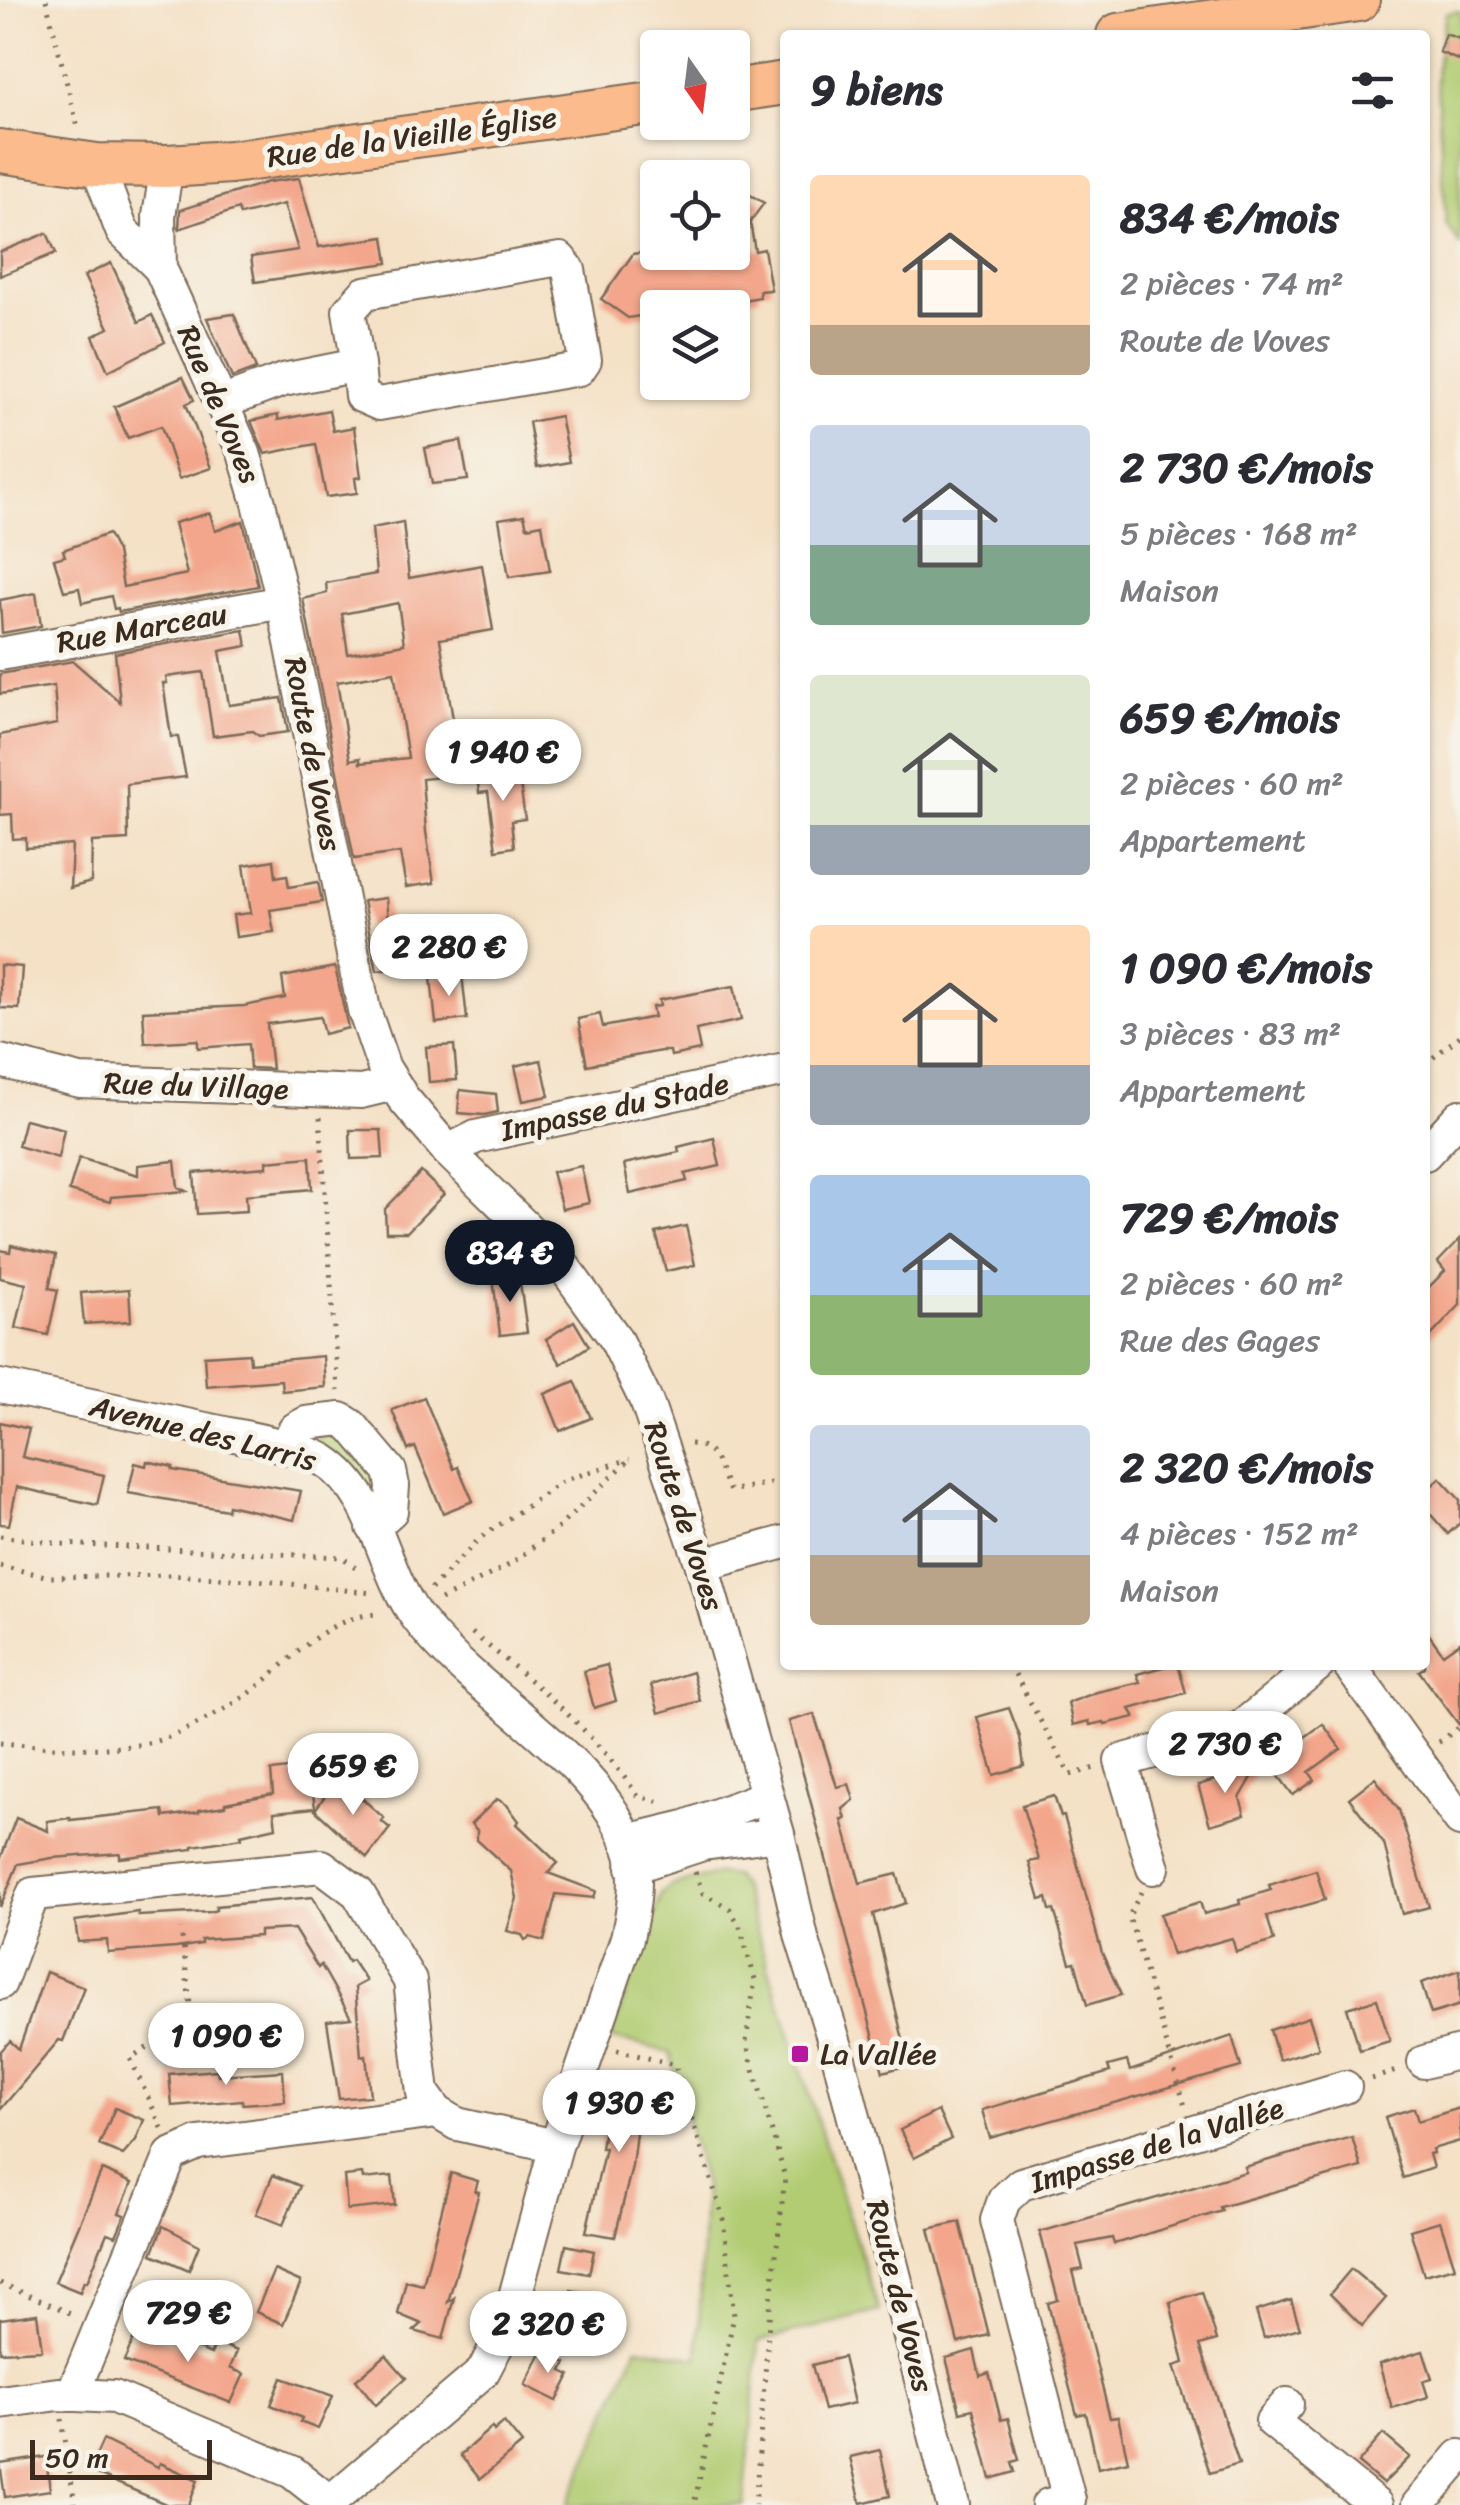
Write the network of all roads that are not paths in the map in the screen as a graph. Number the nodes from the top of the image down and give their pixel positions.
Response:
1 (1358, 0) edge
2 (1152, 30) edge
3 (780, 84) edge
4 (750, 88) edge
5 (640, 105) edge
6 (0, 151) edge
7 (92, 164) junction
8 (167, 166) junction
9 (160, 268) junction
10 (358, 365) junction
11 (221, 404) junction
12 (283, 602) junction
13 (0, 654) edge
14 (0, 1061) edge
15 (780, 1071) edge
16 (394, 1084) junction
17 (1460, 1116) edge
18 (1430, 1149) edge
19 (448, 1151) junction
20 (0, 1386) edge
21 (284, 1448) junction
22 (373, 1527) junction
23 (780, 1543) edge
24 (702, 1565) junction
25 (1312, 1670) edge
26 (1353, 1670) edge
27 (767, 1796) junction
28 (1460, 1820) edge
29 (778, 1834) junction
30 (688, 1838) junction
31 (630, 1853) junction
32 (1153, 1868) road end
33 (0, 1983) edge
34 (1460, 2052) edge
35 (1424, 2062) road end
36 (1345, 2087) road end
37 (436, 2112) junction
38 (556, 2146) junction
39 (65, 2394) junction
40 (0, 2402) edge
41 (1287, 2404) dead end
42 (1460, 2456) edge
43 (1064, 2503) edge
44 (330, 2504) edge
45 (954, 2505) edge
46 (1376, 2505) edge
47 (1418, 2505) edge

1 - 2 main road
3 - 4 main road
5 - 8 main road, Rue de la Vieille Église
6 - 7 main road
7 - 8 main road
7 - 9 street, Rue de Voves
8 - 9 street, Rue de Voves
9 - 11 street, Rue de Voves
10 - 10 street
10 - 11 street
11 - 12 street, Rue de Voves
12 - 13 street, Rue Marceau
12 - 16 street, Route de Voves
14 - 16 street, Rue du Village
15 - 19 street, Impasse du Stade
16 - 19 street, Route de Voves
17 - 18 street
19 - 24 street, Route de Voves
20 - 21 street, Avenue des Larris
21 - 22 street, Avenue des Larris
21 - 22 street
22 - 31 street, Avenue des Larris
23 - 24 street
24 - 27 street, Route de Voves
25 - 32 street
26 - 28 street
27 - 29 street, Route de Voves
27 - 30 street
29 - 30 street
29 - 45 street, Route de Voves
30 - 31 street
31 - 38 street
33 - 37 street
34 - 35 street
36 - 43 street, Impasse de la Vallée
37 - 38 street
37 - 39 street
38 - 44 street
39 - 40 street
39 - 44 street
41 - 46 street
42 - 47 street

